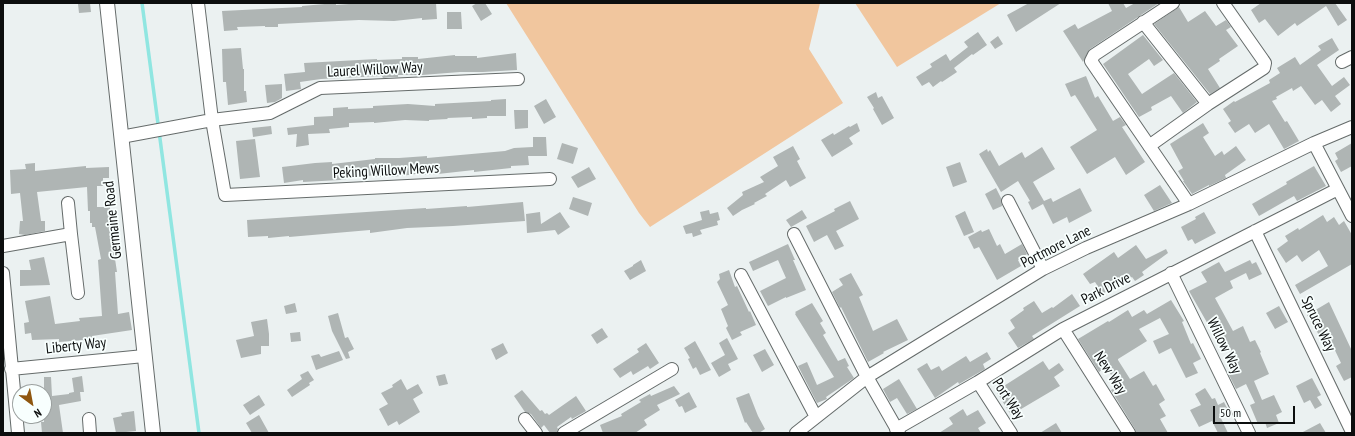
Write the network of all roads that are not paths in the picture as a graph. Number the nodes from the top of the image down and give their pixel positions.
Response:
1 (107, 3) edge
2 (198, 3) edge
3 (1173, 3) edge
4 (1223, 3) edge
5 (1143, 22) junction
6 (518, 79) dead end
7 (1208, 104) junction
8 (212, 120) junction
9 (1352, 127) edge
10 (121, 137) junction
11 (1314, 143) junction
12 (1149, 146) junction
13 (550, 179) dead end
14 (1338, 189) junction
15 (1008, 201) dead end
16 (68, 203) dead end
17 (1189, 204) junction
18 (1352, 216) edge
19 (1255, 231) junction
20 (71, 234) junction
21 (794, 234) dead end
22 (3, 246) edge
23 (1043, 269) junction
24 (3, 273) edge
25 (1171, 273) junction
26 (741, 276) dead end
27 (78, 293) dead end
28 (1063, 329) junction
29 (144, 356) junction
30 (11, 369) junction
31 (672, 369) dead end
32 (867, 377) junction
33 (978, 382) junction
34 (816, 417) junction
35 (89, 419) dead end
36 (525, 419) dead end
37 (898, 431) edge
38 (1352, 432) edge
39 (18, 433) edge
40 (90, 433) edge
41 (153, 433) edge
42 (536, 433) edge
43 (564, 433) edge
44 (796, 433) edge
45 (1011, 433) edge
46 (1129, 433) edge
47 (1249, 433) edge

1 - 10 street, Germaine Road
2 - 8 street
3 - 5 street
4 - 7 street
5 - 7 street
5 - 12 street
6 - 8 street, Laurel Willow Way
7 - 12 street
8 - 10 street, Laurel Willow Way
8 - 13 street, Peking Willow Mews
9 - 11 street, Portmore Lane
10 - 29 street, Germaine Road
11 - 14 street
11 - 17 street, Portmore Lane
12 - 17 street
14 - 18 street
14 - 19 street, Park Drive
15 - 23 street
16 - 20 street
17 - 23 street, Portmore Lane
19 - 25 street, Park Drive
19 - 38 street, Spruce Way
20 - 22 street
20 - 27 street
21 - 32 street
23 - 32 street, Portmore Lane
24 - 30 street
25 - 28 street, Park Drive
25 - 47 street, Willow Way
26 - 34 street
28 - 33 street, Park Drive
28 - 46 street, New Way
29 - 30 street, Liberty Way
29 - 41 street, Germaine Road
30 - 39 street
31 - 43 street
32 - 34 street, Portmore Lane
32 - 37 street
33 - 37 street, Park Drive
33 - 45 street, Port Way
34 - 44 street, Portmore Lane
35 - 40 street
36 - 42 street

